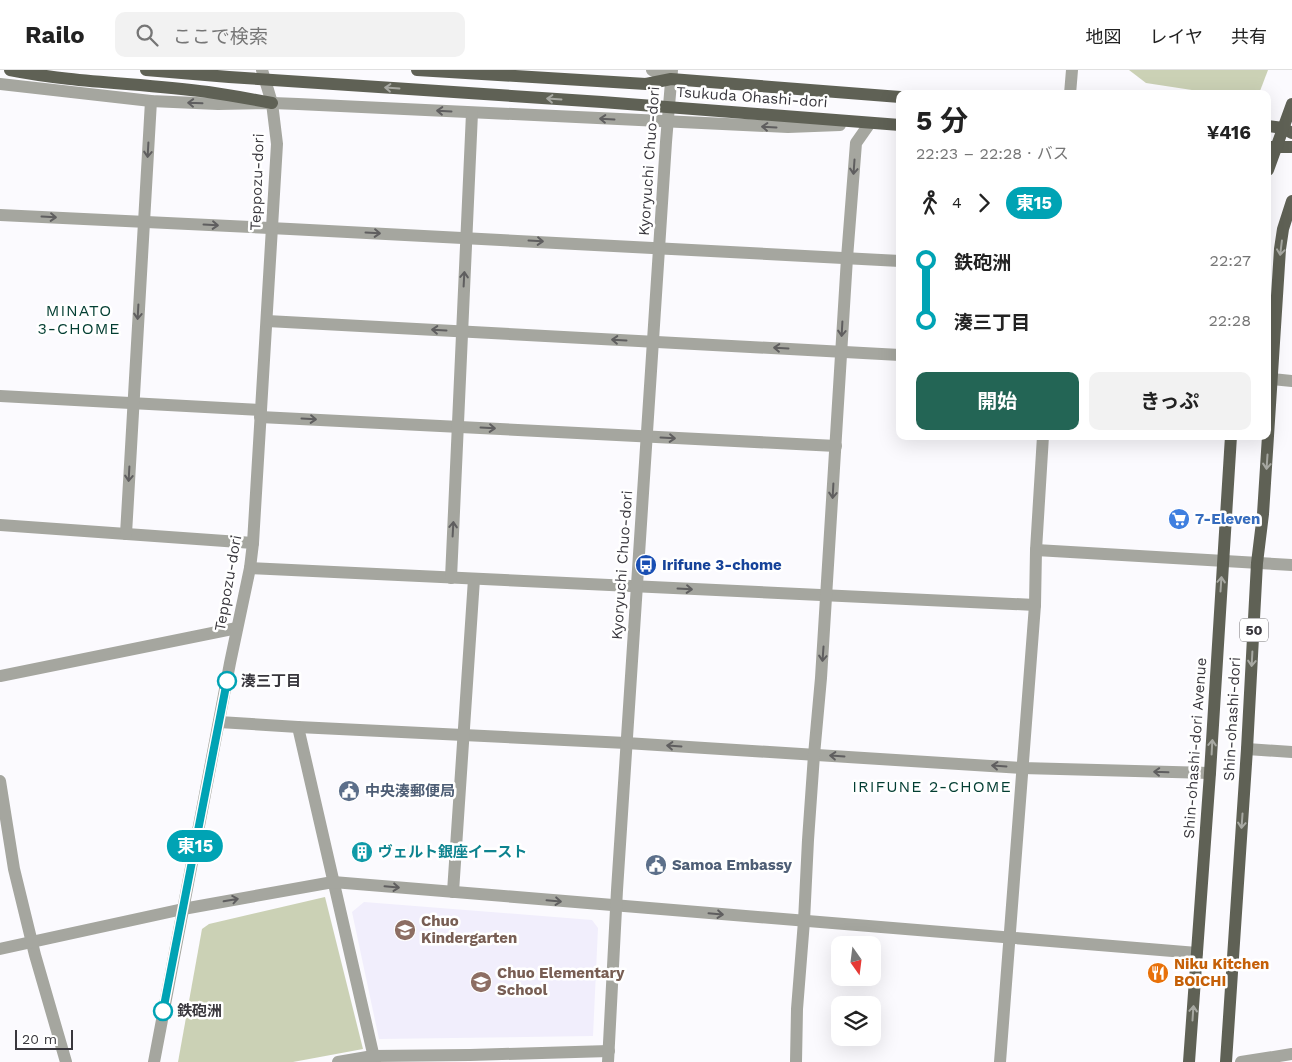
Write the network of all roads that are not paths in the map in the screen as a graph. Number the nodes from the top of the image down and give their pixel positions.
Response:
1 (10, 70) edge
2 (146, 70) edge
3 (262, 70) edge
4 (417, 70) edge
5 (652, 70) edge
6 (1072, 70) edge
7 (672, 75) edge
8 (0, 84) edge
9 (1070, 90) edge
10 (896, 97) edge
11 (151, 101) junction
12 (272, 103) junction
13 (1292, 104) edge
14 (668, 107) junction
15 (472, 113) junction
16 (667, 122) junction
17 (870, 123) junction
18 (896, 125) edge
19 (1271, 127) edge
20 (1287, 130) edge
21 (1271, 147) edge
22 (1292, 147) edge
23 (1292, 200) edge
24 (0, 215) edge
25 (144, 222) junction
26 (272, 228) junction
27 (466, 238) junction
28 (659, 248) junction
29 (847, 258) junction
30 (896, 261) edge
31 (267, 321) junction
32 (462, 331) junction
33 (652, 341) junction
34 (841, 351) junction
35 (896, 354) edge
36 (1272, 379) junction
37 (1292, 381) edge
38 (0, 396) edge
39 (1271, 396) edge
40 (133, 404) junction
41 (260, 414) junction
42 (457, 427) junction
43 (646, 436) junction
44 (1044, 440) edge
45 (1231, 440) edge
46 (1268, 440) edge
47 (836, 446) junction
48 (0, 525) edge
49 (126, 534) junction
50 (253, 543) junction
51 (1036, 550) junction
52 (1223, 560) junction
53 (1257, 563) junction
54 (1292, 565) edge
55 (250, 568) junction
56 (451, 578) junction
57 (474, 579) junction
58 (637, 587) junction
59 (827, 596) junction
60 (1035, 605) junction
61 (237, 628) junction
62 (0, 676) edge
63 (219, 722) junction
64 (298, 727) junction
65 (463, 735) junction
66 (626, 743) junction
67 (1247, 749) junction
68 (1292, 752) edge
69 (814, 755) junction
70 (1022, 768) junction
71 (1210, 773) junction
72 (0, 781) edge
73 (333, 882) junction
74 (453, 892) junction
75 (616, 906) junction
76 (183, 909) junction
77 (804, 921) junction
78 (1010, 937) junction
79 (32, 942) junction
80 (0, 949) edge
81 (1197, 953) junction
82 (1292, 1054) edge
83 (608, 1057) edge
84 (374, 1059) edge
85 (66, 1062) edge
86 (154, 1062) edge
87 (338, 1062) edge
88 (796, 1062) edge
89 (1000, 1062) edge
90 (1189, 1062) edge
91 (1226, 1062) edge
92 (1241, 1062) edge

1 - 12 main road
14 -> 2 main road, Tsukuda Ohashi-dori
3 - 12 street, Teppozu-dori
4 - 7 main road, Tsukuda Ohashi-dori
5 - 7 street
6 - 9 street
7 - 10 main road, Tsukuda Ohashi-dori
7 - 14 street, Kyoryuchi Chuo-dori
8 - 11 street
12 -> 11 street
11 -> 25 street
15 -> 12 street
12 - 26 street, Teppozu-dori
13 - 20 main road
14 - 16 street, Kyoryuchi Chuo-dori
14 - 17 main road, Tsukuda Ohashi-dori
16 -> 15 street
15 - 27 street
17 -> 16 street
16 - 28 street, Kyoryuchi Chuo-dori
17 - 18 main road, Tsukuda Ohashi-dori
17 -> 29 street
19 - 20 main road
20 - 21 main road
21 - 22 main road
23 -> 36 main road, Shin-ohashi-dori / 50
24 -> 25 street
25 -> 26 street
25 -> 40 street
26 -> 27 street
26 - 31 street, Teppozu-dori
27 -> 28 street
32 -> 27 street
28 - 29 street
28 - 33 street, Kyoryuchi Chuo-dori
29 - 30 street
29 -> 34 street
32 -> 31 street
31 - 41 street, Teppozu-dori
33 -> 32 street
32 - 42 street
34 -> 33 street
33 - 43 street, Kyoryuchi Chuo-dori
34 - 35 street
34 - 47 street
36 - 37 street
36 -> 39 main road, Shin-ohashi-dori / 50
38 - 40 street
40 - 41 street
40 -> 49 street
41 -> 42 street
41 - 50 street, Teppozu-dori
42 -> 43 street
56 -> 42 street
43 -> 47 street
43 - 58 street, Kyoryuchi Chuo-dori
44 - 51 street
45 - 52 main road, Shin-ohashi-dori Avenue / 50
46 -> 53 main road, Shin-ohashi-dori / 50
47 -> 59 street
48 - 49 street
49 - 50 street
50 - 55 street, Teppozu-dori
51 - 52 street
51 - 60 street
52 - 53 street
71 -> 52 main road, Shin-ohashi-dori Avenue / 50
53 - 54 street
53 -> 67 main road, Shin-ohashi-dori / 50
55 - 56 street
55 - 61 street, Teppozu-dori
56 - 57 street
57 - 58 street
57 - 65 street
58 -> 59 street
58 - 66 street, Kyoryuchi Chuo-dori
59 - 60 street
59 -> 69 street
60 - 70 street
61 - 62 street
61 - 63 street, Teppozu-dori
63 - 64 street
63 - 76 street, Teppozu-dori
64 - 65 street
64 - 73 street
65 - 66 street
65 - 74 street
69 -> 66 street
66 - 75 street, Kyoryuchi Chuo-dori
67 - 68 street
67 -> 91 main road, Shin-ohashi-dori / 50
70 -> 69 street
69 - 77 street
71 -> 70 street
70 - 78 street
71 - 81 main road, Shin-ohashi-dori Avenue / 50
72 - 79 street
73 -> 74 street
76 -> 73 street
73 - 84 street
74 -> 75 street
75 -> 77 street
75 - 83 street, Kyoryuchi Chuo-dori
76 - 79 street
76 - 86 street, Teppozu-dori
77 - 78 street
77 - 88 street
78 - 81 street
78 - 89 street
79 - 80 street
79 - 85 street
90 -> 81 main road, Shin-ohashi-dori Avenue / 50
82 - 92 street
83 - 84 street
84 - 87 street

